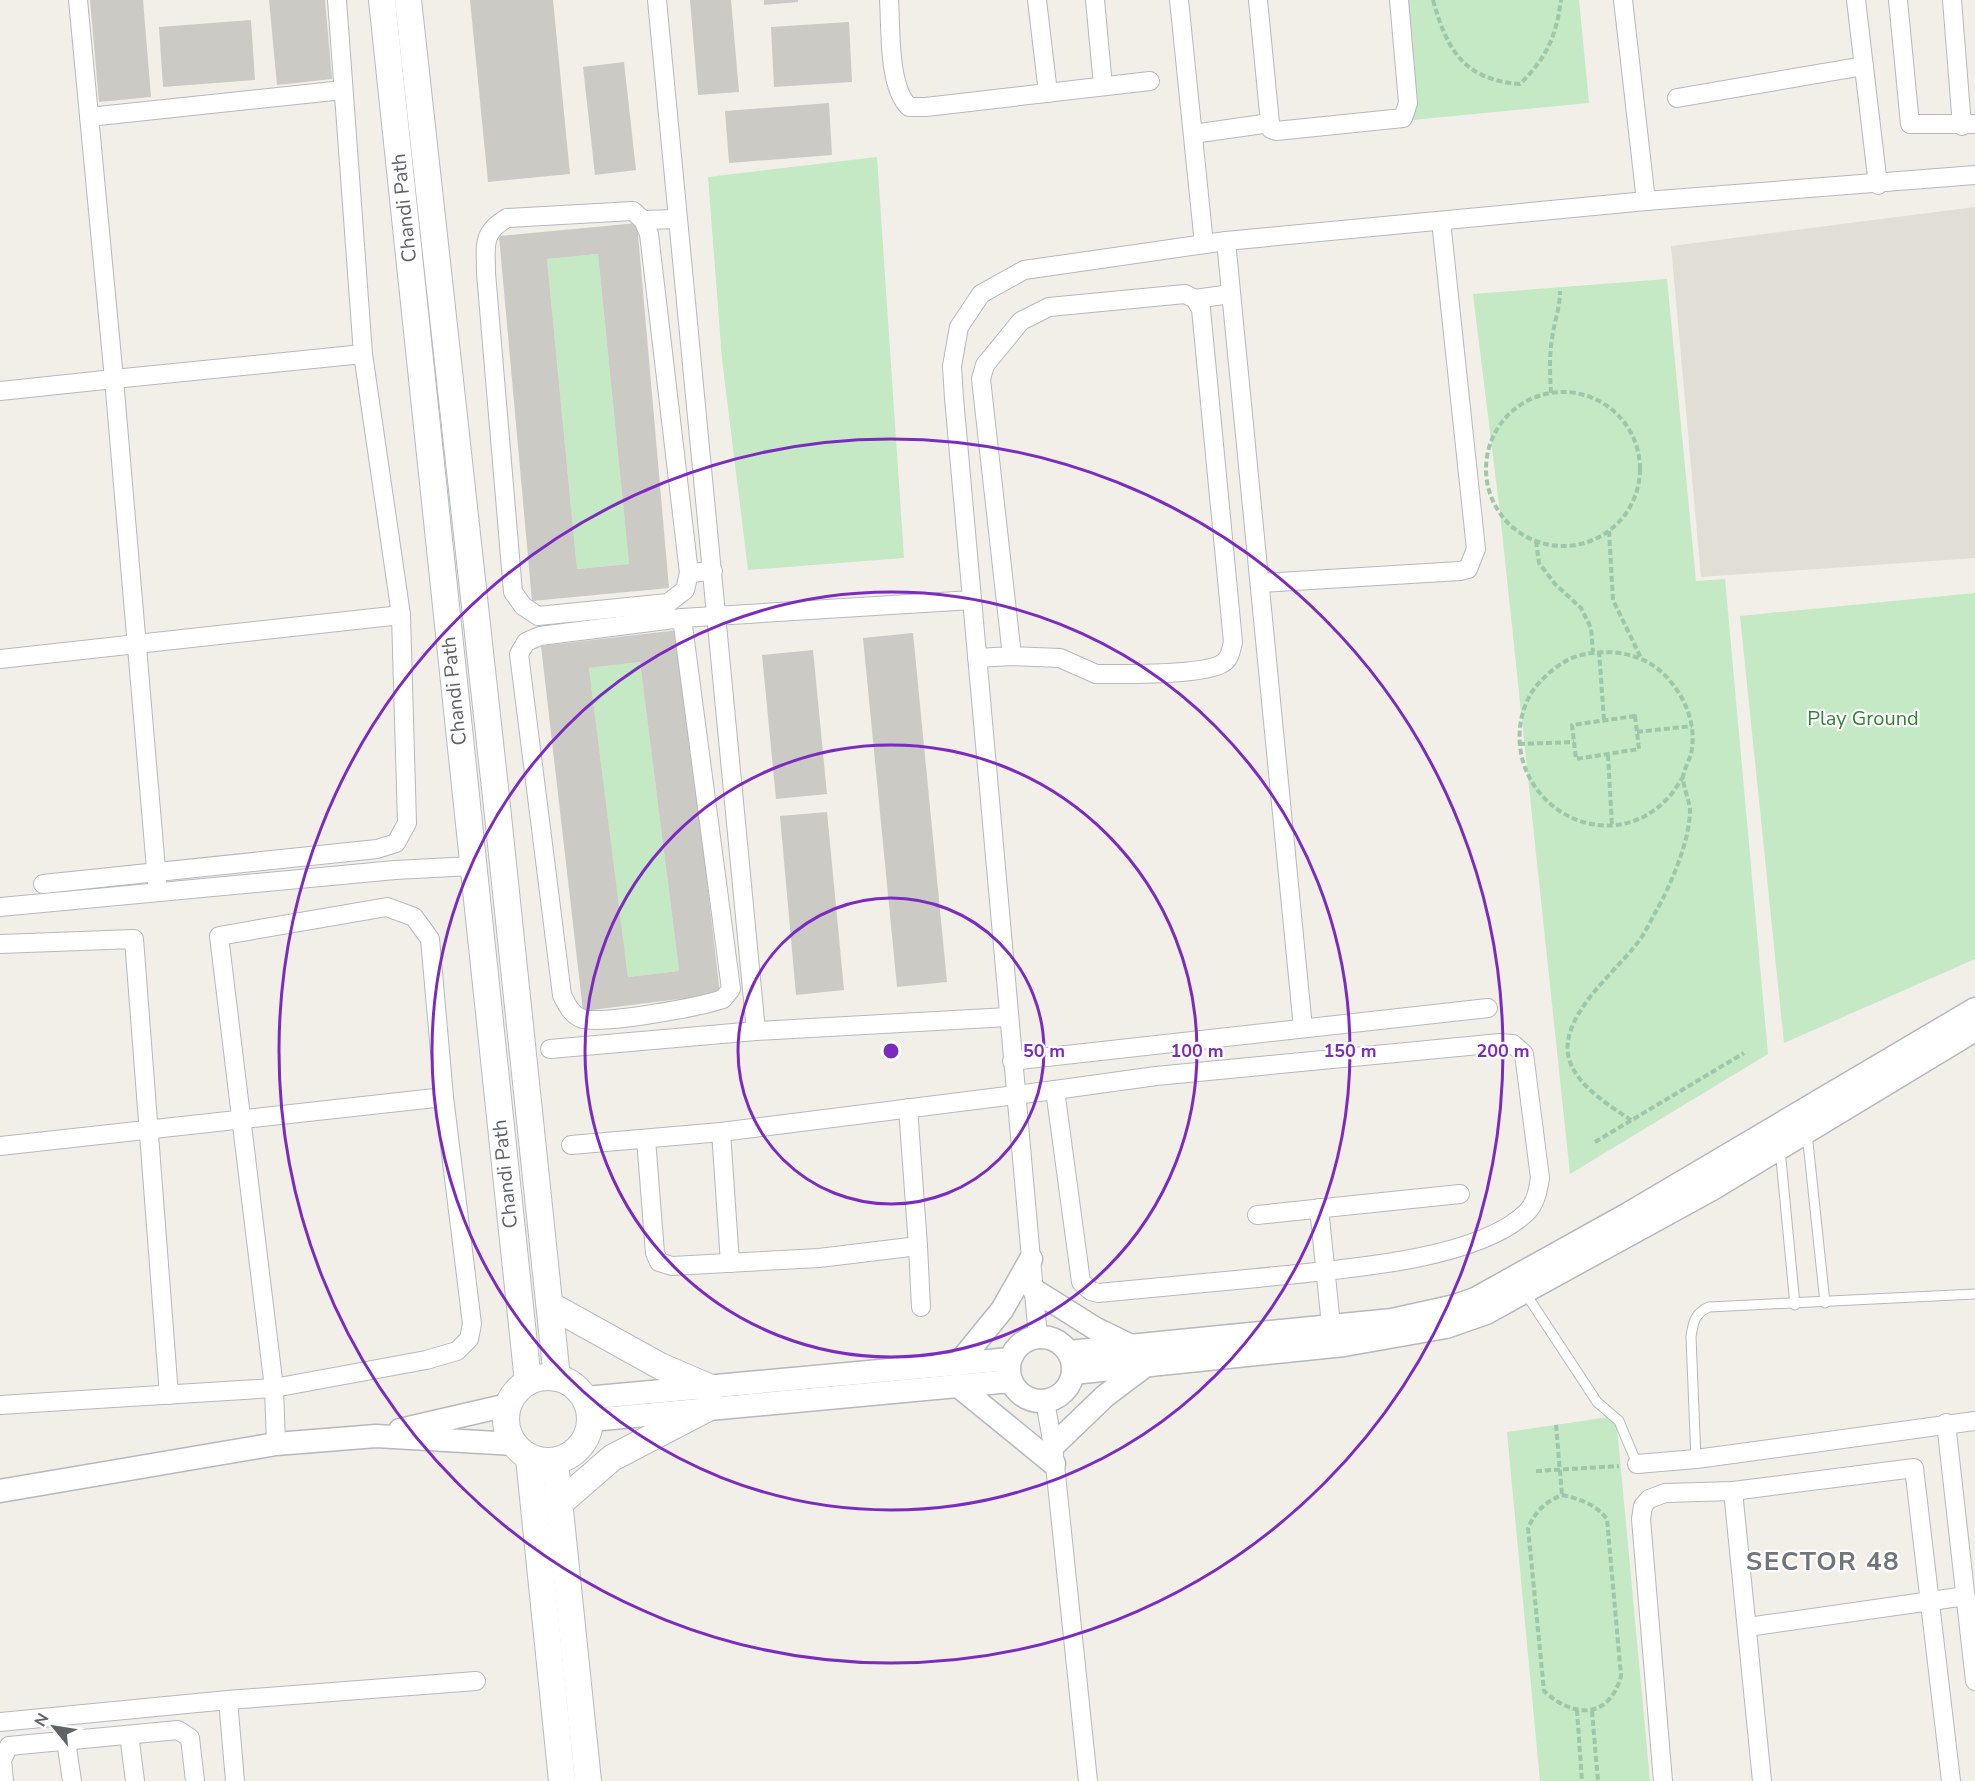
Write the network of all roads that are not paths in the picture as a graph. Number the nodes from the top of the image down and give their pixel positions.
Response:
1 (78, 0) edge
2 (337, 0) edge
3 (382, 0) edge
4 (408, 0) edge
5 (657, 0) edge
6 (889, 0) edge
7 (1037, 0) edge
8 (1095, 0) edge
9 (1179, 0) edge
10 (1258, 0) edge
11 (1399, 0) edge
12 (1623, 0) edge
13 (1857, 0) edge
14 (1898, 0) edge
15 (1952, 0) edge
16 (1864, 66) junction
17 (1150, 81) dead end
18 (1103, 86) junction
19 (343, 90) junction
20 (1048, 93) junction
21 (1677, 98) dead end
22 (89, 117) junction
23 (1270, 123) junction
24 (1969, 125) edge
25 (1193, 134) junction
26 (1975, 175) edge
27 (1878, 185) junction
28 (1646, 201) junction
29 (678, 219) junction
30 (643, 220) junction
31 (1441, 221) junction
32 (1226, 241) junction
33 (1204, 244) junction
34 (1232, 294) junction
35 (1195, 299) junction
36 (363, 354) junction
37 (114, 379) junction
38 (0, 391) edge
39 (713, 571) junction
40 (688, 573) junction
41 (1260, 583) junction
42 (972, 600) junction
43 (401, 615) junction
44 (718, 616) junction
45 (682, 618) junction
46 (136, 642) junction
47 (1012, 656) junction
48 (977, 658) junction
49 (0, 659) edge
50 (472, 866) junction
51 (157, 883) junction
52 (43, 884) dead end
53 (0, 907) edge
54 (0, 944) edge
55 (1488, 1008) dead end
56 (1975, 1009) edge
57 (1008, 1017) junction
58 (1303, 1028) junction
59 (756, 1030) junction
60 (1975, 1030) edge
61 (550, 1049) dead end
62 (1012, 1061) junction
63 (1055, 1090) junction
64 (1017, 1096) junction
65 (444, 1097) junction
66 (908, 1108) junction
67 (241, 1120) junction
68 (1806, 1120) junction
69 (1777, 1125) junction
70 (149, 1130) junction
71 (721, 1132) junction
72 (646, 1139) junction
73 (571, 1145) dead end
74 (0, 1146) edge
75 (1780, 1148) junction
76 (1460, 1194) dead end
77 (1319, 1208) junction
78 (1257, 1215) dead end
79 (918, 1246) junction
80 (1031, 1259) junction
81 (730, 1263) junction
82 (1327, 1271) junction
83 (1519, 1285) junction
84 (1034, 1290) junction
85 (1975, 1294) edge
86 (1825, 1303) junction
87 (550, 1305) junction
88 (1795, 1305) junction
89 (921, 1307) dead end
90 (1330, 1325) junction
91 (1038, 1337) junction
92 (1131, 1346) junction
93 (1071, 1363) junction
94 (1145, 1366) junction
95 (1010, 1370) junction
96 (958, 1375) junction
97 (557, 1378) junction
98 (528, 1382) junction
99 (274, 1388) junction
100 (170, 1395) junction
101 (722, 1397) junction
102 (1045, 1401) junction
103 (0, 1405) edge
104 (508, 1405) junction
105 (588, 1409) junction
106 (1975, 1421) edge
107 (1946, 1423) junction
108 (375, 1436) junction
109 (276, 1444) junction
110 (521, 1451) junction
111 (1053, 1455) junction
112 (1696, 1459) junction
113 (555, 1462) junction
114 (1637, 1464) joint
115 (0, 1491) edge
116 (1733, 1491) junction
117 (559, 1504) junction
118 (1966, 1596) junction
119 (1929, 1603) junction
120 (1748, 1627) junction
121 (476, 1681) dead end
122 (1975, 1681) edge
123 (228, 1700) junction
124 (0, 1722) edge
125 (129, 1735) junction
126 (66, 1741) junction
127 (4, 1781) edge
128 (72, 1781) edge
129 (135, 1781) edge
130 (195, 1781) edge
131 (235, 1781) edge
132 (562, 1781) edge
133 (588, 1781) edge
134 (1088, 1781) edge
135 (1663, 1781) edge
136 (1762, 1781) edge
137 (1951, 1781) edge

1 - 22 street
2 - 19 street
3 - 50 main road, Chandi Path
4 - 87 main road, Chandi Path
5 - 29 street
6 - 20 street
7 - 20 street
8 - 18 street
9 - 25 street
10 - 23 street
11 - 23 street
12 - 28 street
13 - 16 street
14 - 24 street
15 - 24 street
16 - 21 street
16 - 27 street
17 - 18 street
18 - 20 street
19 - 22 street
19 - 36 street
22 - 37 street
23 - 25 street
25 - 33 street
26 - 27 street
27 - 28 street
28 - 31 street
29 - 30 street
29 - 39 street
30 - 40 street
30 - 40 street
31 - 32 street
31 - 41 street
32 - 33 street
32 - 34 street
33 - 42 street
34 - 35 street
34 - 41 street
35 - 47 street
35 - 47 street
36 - 37 street
36 - 43 street
37 - 38 street
37 - 46 street
39 - 40 street
39 - 44 street
41 - 58 street
42 - 44 street
42 - 48 street
43 - 46 street
43 - 51 street
44 - 45 street
44 - 59 street
45 - 45 street
46 - 49 street
46 - 51 street
47 - 48 street
48 - 57 street
50 - 51 street
50 - 98 main road, Chandi Path
51 - 52 street
51 - 53 street
54 - 70 street
55 - 58 street
56 - 68 street
57 - 59 street
57 - 62 street
58 - 62 street
59 - 61 street
60 - 68 street
62 - 64 street
63 - 64 street
63 - 82 street
63 - 82 street
64 - 66 street
64 - 80 street
65 - 67 street
65 - 67 street
65 - 99 street
66 - 71 street
66 - 79 street
67 - 70 street
67 - 99 street
68 - 69 street
68 - 75 street
68 - 86 lane
69 - 75 lane
69 - 83 street
70 - 74 street
70 - 100 street
71 - 72 street
71 - 81 street
72 - 73 street
72 - 81 street
75 - 83 street
75 - 88 lane
76 - 77 street
77 - 78 street
77 - 82 street
79 - 81 street
79 - 89 street
80 - 84 street
80 - 96 street
82 - 90 street
83 - 90 street
83 - 94 street
83 - 114 lane
84 - 91 street
84 - 92 street
85 - 86 lane
86 - 88 lane
87 - 97 main road, Chandi Path
87 - 101 main road
88 - 112 lane
90 - 92 street
91 - 93 street
91 - 95 street
92 - 93 street
93 - 94 street
93 - 102 street
94 - 111 street
95 - 96 street
95 - 102 street
96 - 101 street
96 - 111 street
97 - 98 main road
97 - 105 main road
98 - 104 main road
99 - 100 street
99 - 109 street
100 - 103 street
101 - 105 street
101 - 117 main road
102 - 111 street
104 - 108 street
104 - 110 main road
105 - 113 main road
106 - 107 street
107 - 112 street
107 - 118 street
108 - 109 street
108 - 110 street
109 - 115 street
110 - 113 main road
110 - 132 main road
111 - 134 street
112 - 114 street
113 - 117 main road
116 - 119 street
116 - 120 street
116 - 135 street
117 - 133 main road
118 - 119 street
118 - 122 street
119 - 120 street
119 - 137 street
120 - 136 street
121 - 123 street
123 - 124 street
123 - 131 street
125 - 126 street
125 - 129 street
125 - 130 street
126 - 127 street
126 - 128 street

